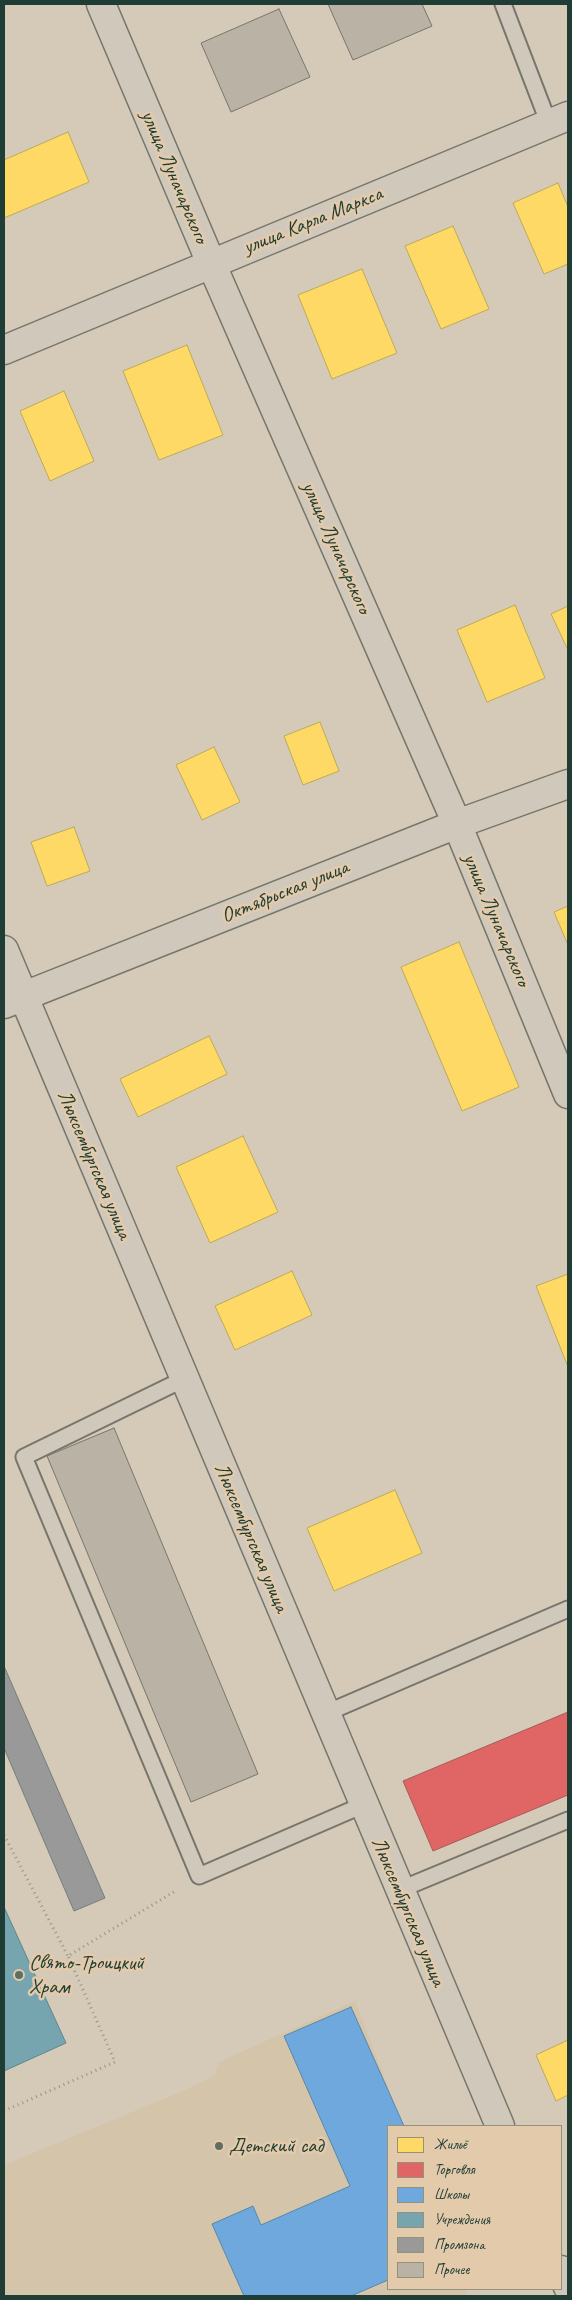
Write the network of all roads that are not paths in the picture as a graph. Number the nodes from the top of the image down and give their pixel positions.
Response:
1 (101, 4) edge
2 (503, 4) edge
3 (559, 120) edge
4 (211, 263) junction
5 (4, 350) edge
6 (568, 784) edge
7 (456, 824) junction
8 (4, 950) edge
9 (14, 1000) edge
10 (568, 1094) edge
11 (184, 1379) junction
12 (568, 1609) edge
13 (324, 1714) junction
14 (363, 1805) junction
15 (568, 1820) edge
16 (399, 1890) junction
17 (500, 2125) edge
18 (562, 2272) edge
19 (568, 2287) edge

1 - 4 street, улица Луначарского
2 - 3 lane
3 - 4 street, улица Карла Маркса
4 - 5 street, улица Карла Маркса
4 - 7 street, улица Луначарского
6 - 7 street, Октябрьская улица
7 - 9 street, Октябрьская улица
7 - 10 street, улица Луначарского
8 - 9 street, Люксембургская улица
9 - 11 street, Люксембургская улица
11 - 13 street, Люксембургская улица
11 - 14 lane
12 - 13 lane
13 - 14 street, Люксембургская улица
14 - 16 street, Люксембургская улица
15 - 16 lane
16 - 17 street, Люксембургская улица
18 - 19 street

